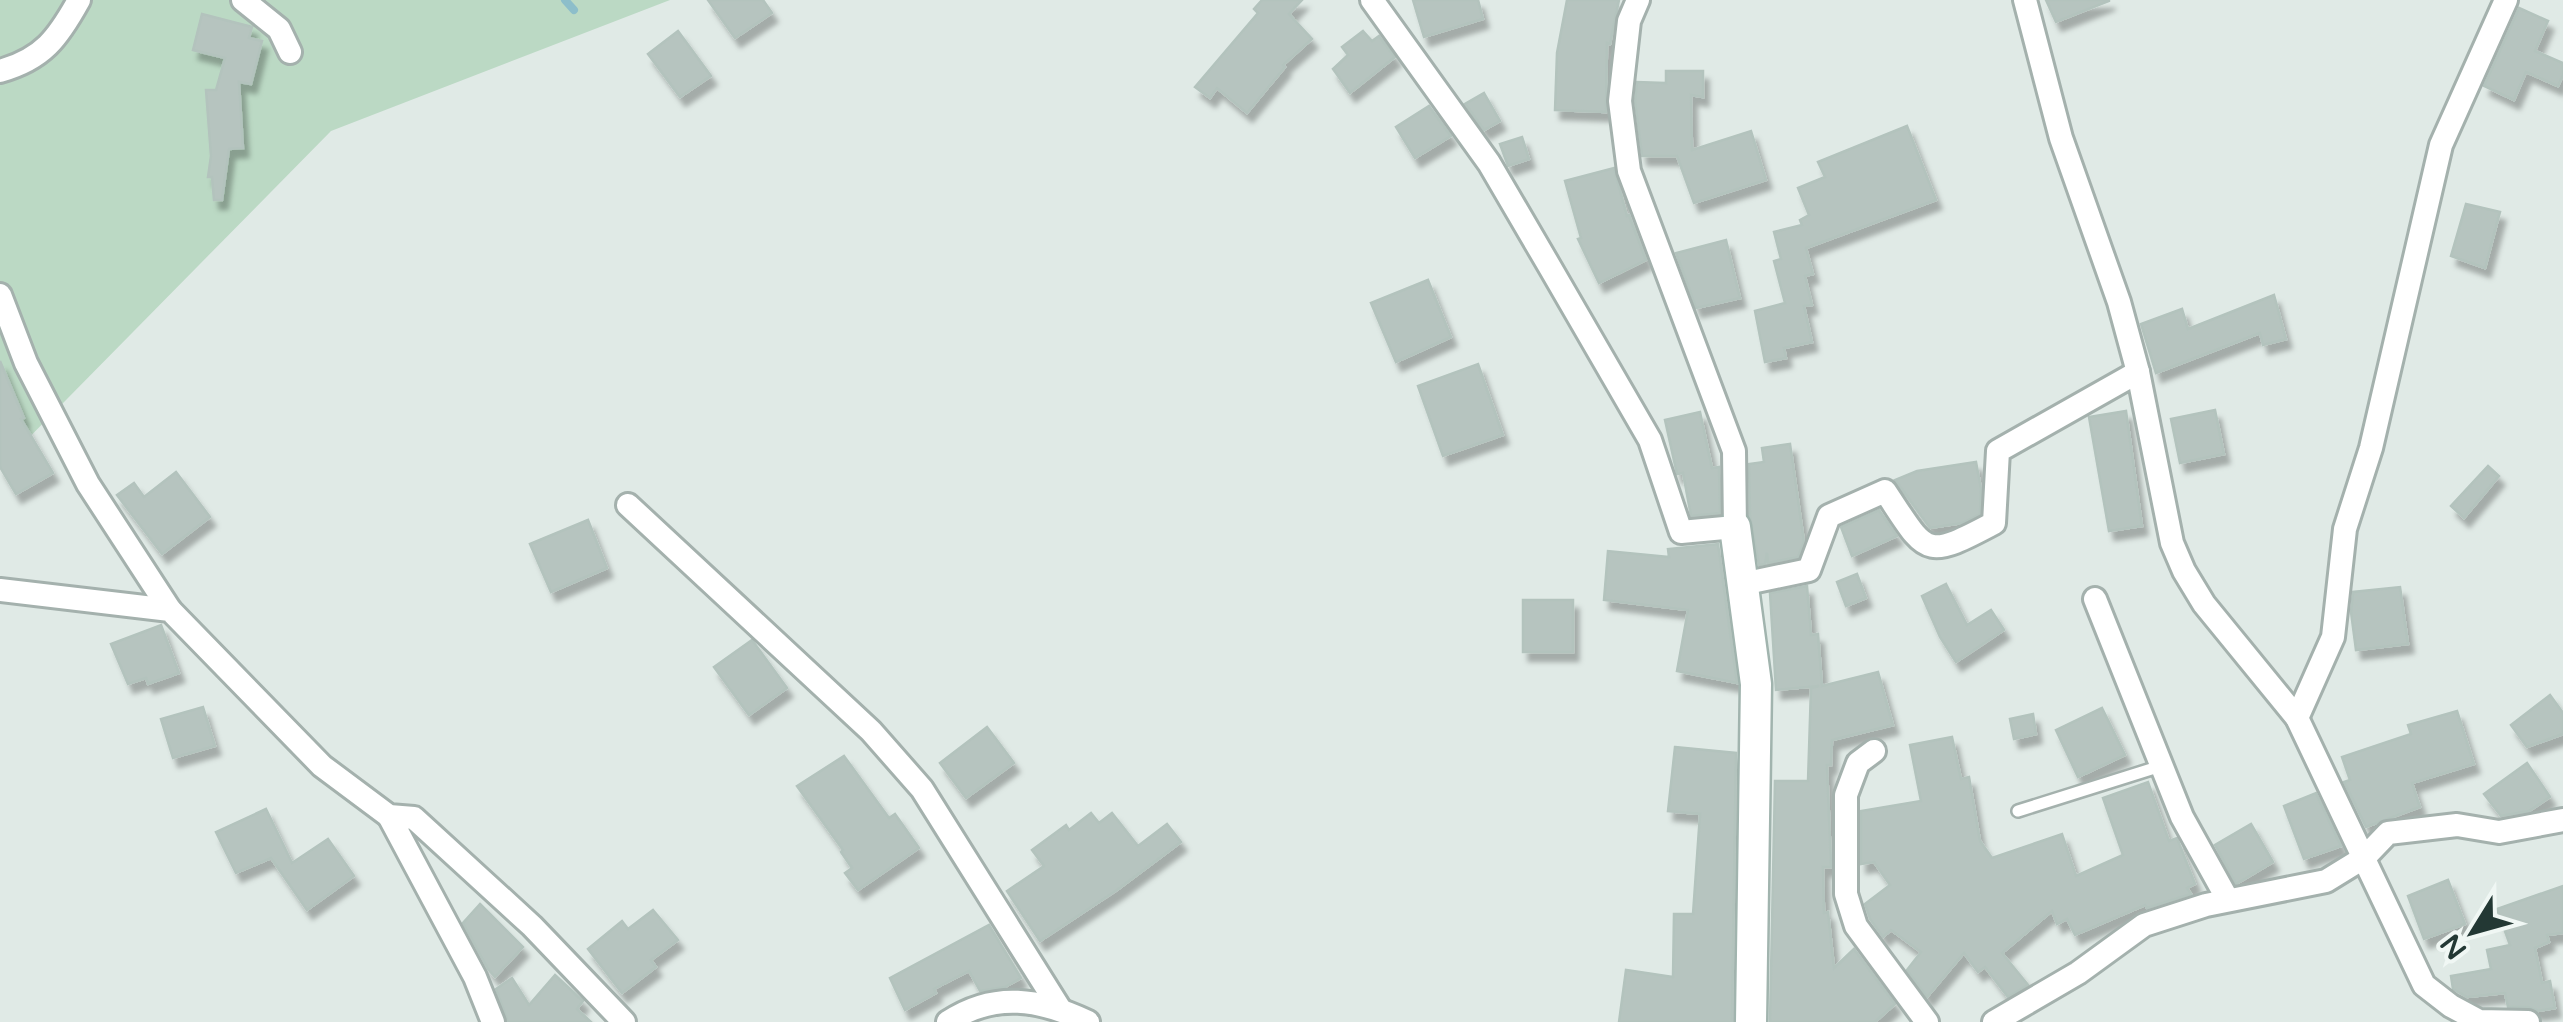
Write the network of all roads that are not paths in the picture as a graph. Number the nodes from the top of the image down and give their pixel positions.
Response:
1 (79, 0) edge
2 (243, 0) edge
3 (1372, 0) edge
4 (1638, 0) edge
5 (2025, 0) edge
6 (2506, 0) edge
7 (290, 52) dead end
8 (0, 70) edge
9 (0, 296) edge
10 (2138, 372) junction
11 (628, 506) dead end
12 (1734, 527) junction
13 (1742, 584) junction
14 (0, 590) edge
15 (2095, 599) dead end
16 (170, 610) junction
17 (2297, 718) junction
18 (1874, 751) dead end
19 (2161, 766) junction
20 (2018, 811) dead end
21 (389, 816) junction
22 (2563, 820) edge
23 (2365, 857) junction
24 (2228, 900) junction
25 (1060, 1008) junction
26 (492, 1022) edge
27 (624, 1022) edge
28 (948, 1022) edge
29 (1088, 1022) edge
30 (1751, 1022) edge
31 (1926, 1022) edge
32 (1994, 1022) edge
33 (2528, 1022) edge

1 - 8 street
2 - 7 street
3 - 12 street
4 - 12 street
5 - 10 street
6 - 17 street
9 - 16 street
10 - 13 street
10 - 17 street
11 - 25 street
12 - 13 street
13 - 30 street
14 - 16 street
15 - 19 street
16 - 21 street
17 - 23 street
18 - 31 street
19 - 20 lane
19 - 24 street
21 - 26 street
21 - 27 street
22 - 23 street
23 - 24 street
23 - 33 street
24 - 32 street
25 - 28 street
25 - 29 street

